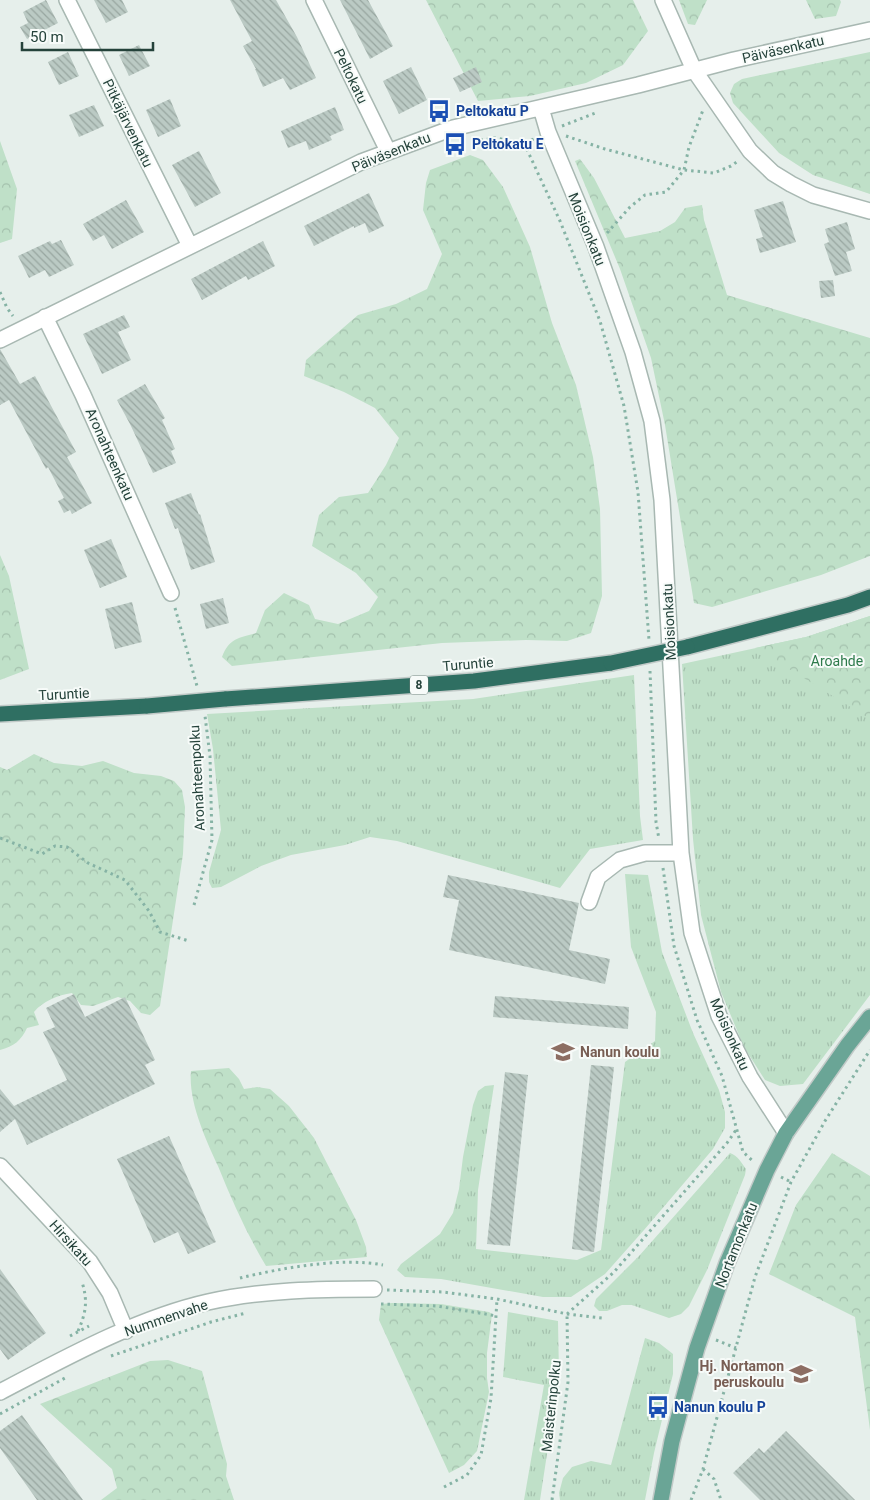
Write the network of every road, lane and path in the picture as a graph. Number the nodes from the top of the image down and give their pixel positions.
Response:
1 (67, 0) edge
2 (314, 0) edge
3 (663, 0) edge
4 (870, 30) edge
5 (694, 70) junction
6 (709, 94) junction
7 (541, 108) junction
8 (603, 110) dead end
9 (549, 131) junction
10 (471, 142) dead end
11 (524, 143) junction
12 (388, 151) junction
13 (750, 151) junction
14 (684, 170) junction
15 (870, 211) edge
16 (190, 246) junction
17 (596, 247) junction
18 (0, 292) edge
19 (45, 317) junction
20 (22, 328) junction
21 (0, 340) edge
22 (171, 593) joint
23 (870, 597) edge
24 (649, 649) dead end
25 (650, 668) dead end
26 (199, 692) dead end
27 (204, 709) dead end
28 (0, 714) edge
29 (0, 838) edge
30 (681, 852) junction
31 (661, 854) junction
32 (589, 902) dead end
33 (194, 905) dead end
34 (189, 940) dead end
35 (870, 1017) edge
36 (870, 1050) edge
37 (786, 1133) junction
38 (0, 1166) edge
39 (81, 1278) dead end
40 (373, 1296) junction
41 (498, 1299) junction
42 (247, 1313) dead end
43 (567, 1314) junction
44 (497, 1316) junction
45 (602, 1318) dead end
46 (126, 1331) junction
47 (702, 1334) junction
48 (84, 1348) junction
49 (736, 1348) junction
50 (108, 1357) dead end
51 (68, 1377) dead end
52 (0, 1392) edge
53 (0, 1414) edge
54 (703, 1469) junction
55 (444, 1487) dead end
56 (552, 1500) edge
57 (661, 1500) edge
58 (691, 1500) edge
59 (721, 1500) edge

1 - 16 street, Pitkäjärvenkatu
2 - 12 street, Peltokatu
3 - 5 street
4 - 5 street, Päiväsenkatu
5 - 6 street
5 - 7 street, Päiväsenkatu
6 - 13 street
6 - 14 path
7 - 9 street, Moisionkatu
7 - 12 street, Päiväsenkatu
8 - 9 path
9 - 11 path
9 - 14 path
9 - 17 street, Moisionkatu
10 - 11 path
11 - 24 path
12 - 16 street, Päiväsenkatu
13 - 14 path
13 - 15 street
14 - 17 path
16 - 19 street, Päiväsenkatu
17 - 30 street, Moisionkatu
18 - 20 path
19 - 20 street, Päiväsenkatu
19 - 22 street, Aronahteenkatu
20 - 21 street, Päiväsenkatu
22 - 26 path
23 - 28 highway, Turuntie / 8, bridge
25 - 31 path
27 - 33 path, Aronahteenpolku
29 - 34 path
30 - 31 street
30 - 37 street, Moisionkatu
31 - 32 street
31 - 43 path
35 - 37 main road, Nortamonkatu
36 - 49 path
37 - 47 main road, Nortamonkatu
38 - 46 street, Hirsikatu
39 - 48 path
40 - 41 path
40 - 44 path
40 - 46 street, Nummenvahe
41 - 43 path
41 - 44 path
42 - 50 path
43 - 45 path
43 - 56 path, Maisterinpolku
44 - 55 path
46 - 48 street, Nummenvahe
47 - 49 path
47 - 57 main road, Nortamonkatu
48 - 52 street, Nummenvahe
49 - 54 path
51 - 53 path
54 - 58 path
54 - 59 path

